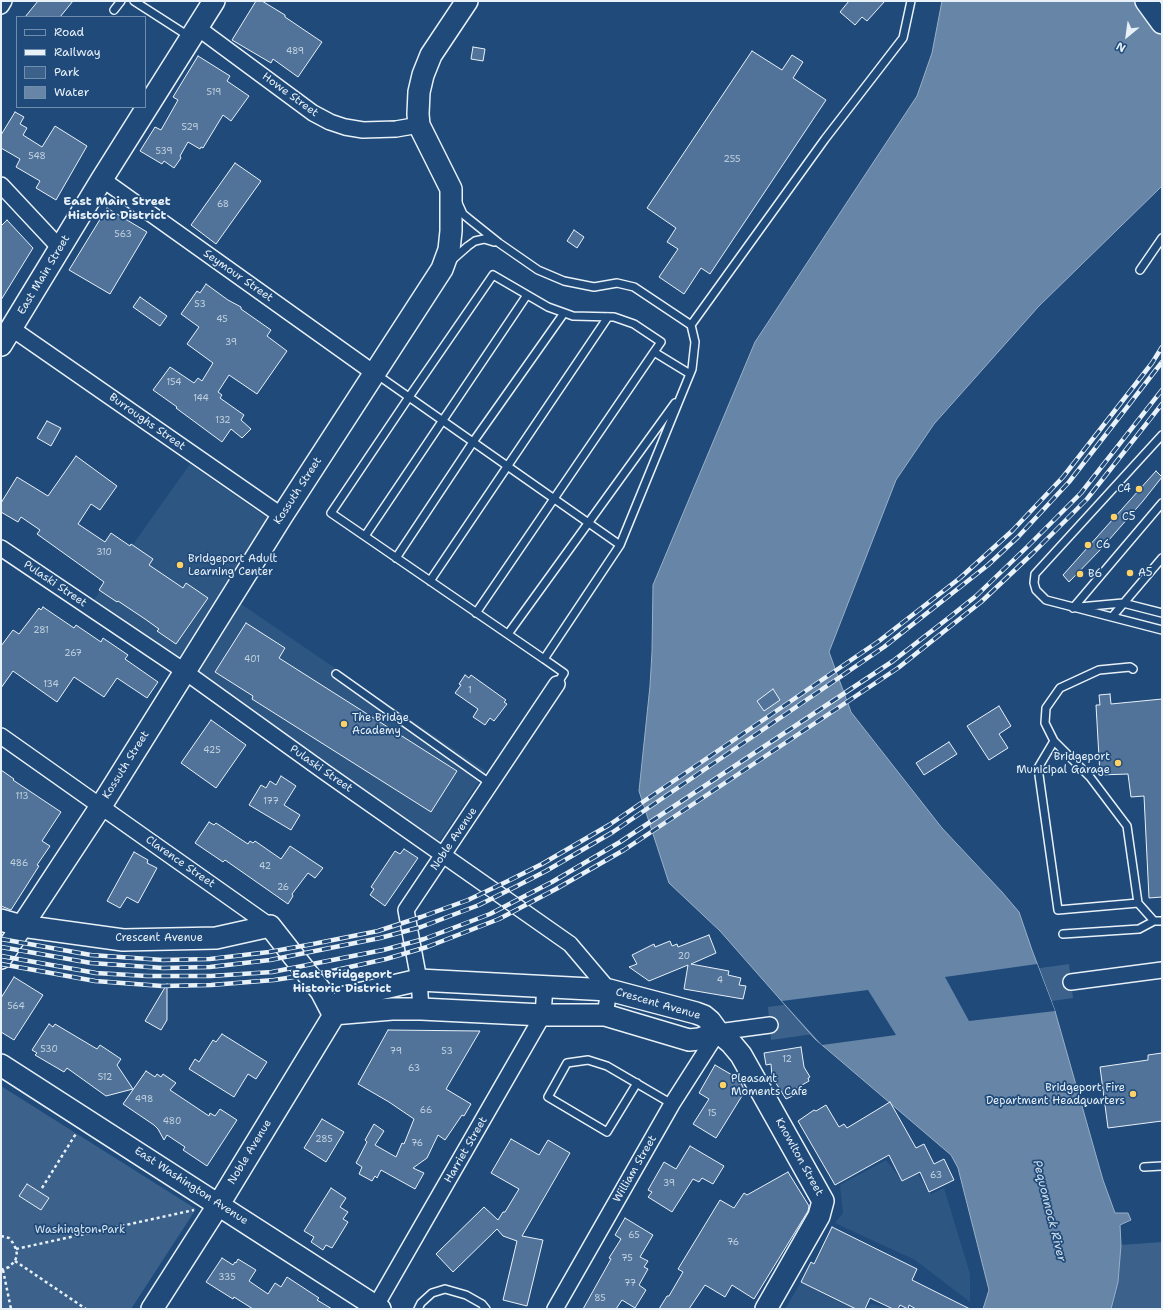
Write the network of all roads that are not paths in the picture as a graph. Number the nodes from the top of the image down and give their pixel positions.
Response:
1 (4, 1) edge
2 (121, 1) edge
3 (134, 1) edge
4 (214, 1) edge
5 (467, 1) edge
6 (911, 1) edge
7 (1146, 1) edge
8 (1, 6) edge
9 (114, 10) dead end
10 (1162, 23) edge
11 (195, 33) junction
12 (419, 125) junction
13 (102, 179) junction
14 (1, 185) edge
15 (451, 189) junction
16 (1162, 238) edge
17 (499, 243) junction
18 (60, 248) junction
19 (442, 269) junction
20 (1140, 270) dead end
21 (527, 295) junction
22 (564, 313) junction
23 (608, 317) junction
24 (691, 325) junction
25 (6, 334) edge
26 (654, 352) junction
27 (374, 373) junction
28 (690, 374) junction
29 (682, 393) junction
30 (409, 397) junction
31 (442, 420) junction
32 (1162, 435) edge
33 (473, 442) junction
34 (507, 466) junction
35 (554, 499) junction
36 (1162, 504) edge
37 (282, 516) junction
38 (587, 522) junction
39 (365, 536) junction
40 (620, 545) junction
41 (1, 548) edge
42 (396, 558) junction
43 (1162, 558) edge
44 (430, 581) junction
45 (1123, 603) junction
46 (1073, 608) junction
47 (476, 612) junction
48 (1162, 613) edge
49 (1112, 617) junction
50 (1162, 630) edge
51 (508, 634) junction
52 (544, 660) junction
53 (1133, 669) dead end
54 (184, 671) junction
55 (336, 674) dead end
56 (557, 684) joint
57 (1, 736) edge
58 (1054, 741) junction
59 (491, 784) junction
60 (100, 806) junction
61 (444, 856) junction
62 (1138, 903) junction
63 (1, 920) edge
64 (1154, 921) junction
65 (1162, 921) edge
66 (22, 926) junction
67 (270, 926) junction
68 (1063, 934) dead end
69 (1, 958) edge
70 (1162, 970) edge
71 (419, 980) junction
72 (1071, 982) dead end
73 (545, 986) junction
74 (609, 990) junction
75 (421, 1009) junction
76 (334, 1014) junction
77 (543, 1015) junction
78 (605, 1015) junction
79 (770, 1025) dead end
80 (718, 1032) junction
81 (1, 1065) edge
82 (637, 1084) junction
83 (672, 1104) junction
84 (1162, 1166) edge
85 (1144, 1167) dead end
86 (215, 1210) junction
87 (377, 1308) edge
88 (152, 1309) edge
89 (418, 1309) edge
90 (486, 1309) edge
91 (555, 1309) edge
92 (766, 1309) edge

1 - 8 street
2 - 9 lane
3 - 11 lane
4 - 11 main road, East Main Street
5 - 12 main road, Kossuth Street
6 - 24 lane
7 - 10 main road
11 - 12 street, Howe Street
11 - 13 main road, East Main Street
12 - 15 main road, Kossuth Street
13 - 18 main road, East Main Street
13 - 27 street, Seymour Street
14 - 18 street
15 - 17 lane
15 - 19 main road, Kossuth Street
16 - 20 lane
17 - 19 lane
17 - 24 lane
18 - 25 main road, East Main Street
19 - 27 main road, Kossuth Street
21 - 22 lane
21 - 30 lane
21 - 31 lane
22 - 23 lane
22 - 33 lane
23 - 26 lane
23 - 34 lane
24 - 28 lane
25 - 37 street, Burroughs Street
26 - 28 lane
26 - 35 lane
27 - 30 lane
27 - 37 main road, Kossuth Street
28 - 29 lane
29 - 38 lane
29 - 40 lane
30 - 31 lane
30 - 39 lane
31 - 33 lane
31 - 39 lane
32 - 46 lane
33 - 34 lane
33 - 42 lane
34 - 35 lane
34 - 44 lane
35 - 38 lane
35 - 47 lane
36 - 46 lane
37 - 54 main road, Kossuth Street
38 - 40 lane
38 - 51 lane
39 - 42 lane
40 - 52 lane
41 - 54 street, Pulaski Street
42 - 44 lane
43 - 45 lane
44 - 47 lane
45 - 46 lane
45 - 48 lane
45 - 49 lane
46 - 49 lane
47 - 51 lane
49 - 50 lane
51 - 52 lane
52 - 56 lane
53 - 58 lane
54 - 60 main road, Kossuth Street
54 - 61 street, Pulaski Street
55 - 59 lane
56 - 59 street, Noble Avenue
57 - 60 street, Clarence Street
58 - 62 lane
58 - 62 lane
59 - 61 street, Noble Avenue
60 - 66 main road, Kossuth Street
60 - 67 street, Clarence Street
61 - 71 street, Noble Avenue
61 - 74 street, Pulaski Street
62 - 64 lane
63 - 66 main road, Crescent Avenue
64 - 65 lane
64 - 68 lane
66 - 67 main road, Crescent Avenue
66 - 69 main road, Kossuth Street
67 - 76 main road, Clarence Street
70 - 72 street
71 - 73 main road, Crescent Avenue
71 - 75 street, Noble Avenue
71 - 76 main road, Crescent Avenue
73 - 74 main road, Crescent Avenue
73 - 77 street, Harriet Street
74 - 78 street
74 - 80 main road, Crescent Avenue
75 - 76 main road, Crescent Avenue
75 - 77 main road, Crescent Avenue
76 - 86 main road, Noble Avenue
77 - 78 main road, Crescent Avenue
77 - 87 street, Harriet Street
78 - 80 main road, Crescent Avenue
79 - 80 street
80 - 83 street, William Street
80 - 92 main road, Knowlton Street
81 - 86 main road, East Washington Avenue
82 - 82 lane
82 - 83 lane
83 - 91 street, William Street
84 - 85 lane
86 - 87 main road, East Washington Avenue
86 - 88 main road, Noble Avenue
89 - 90 lane

